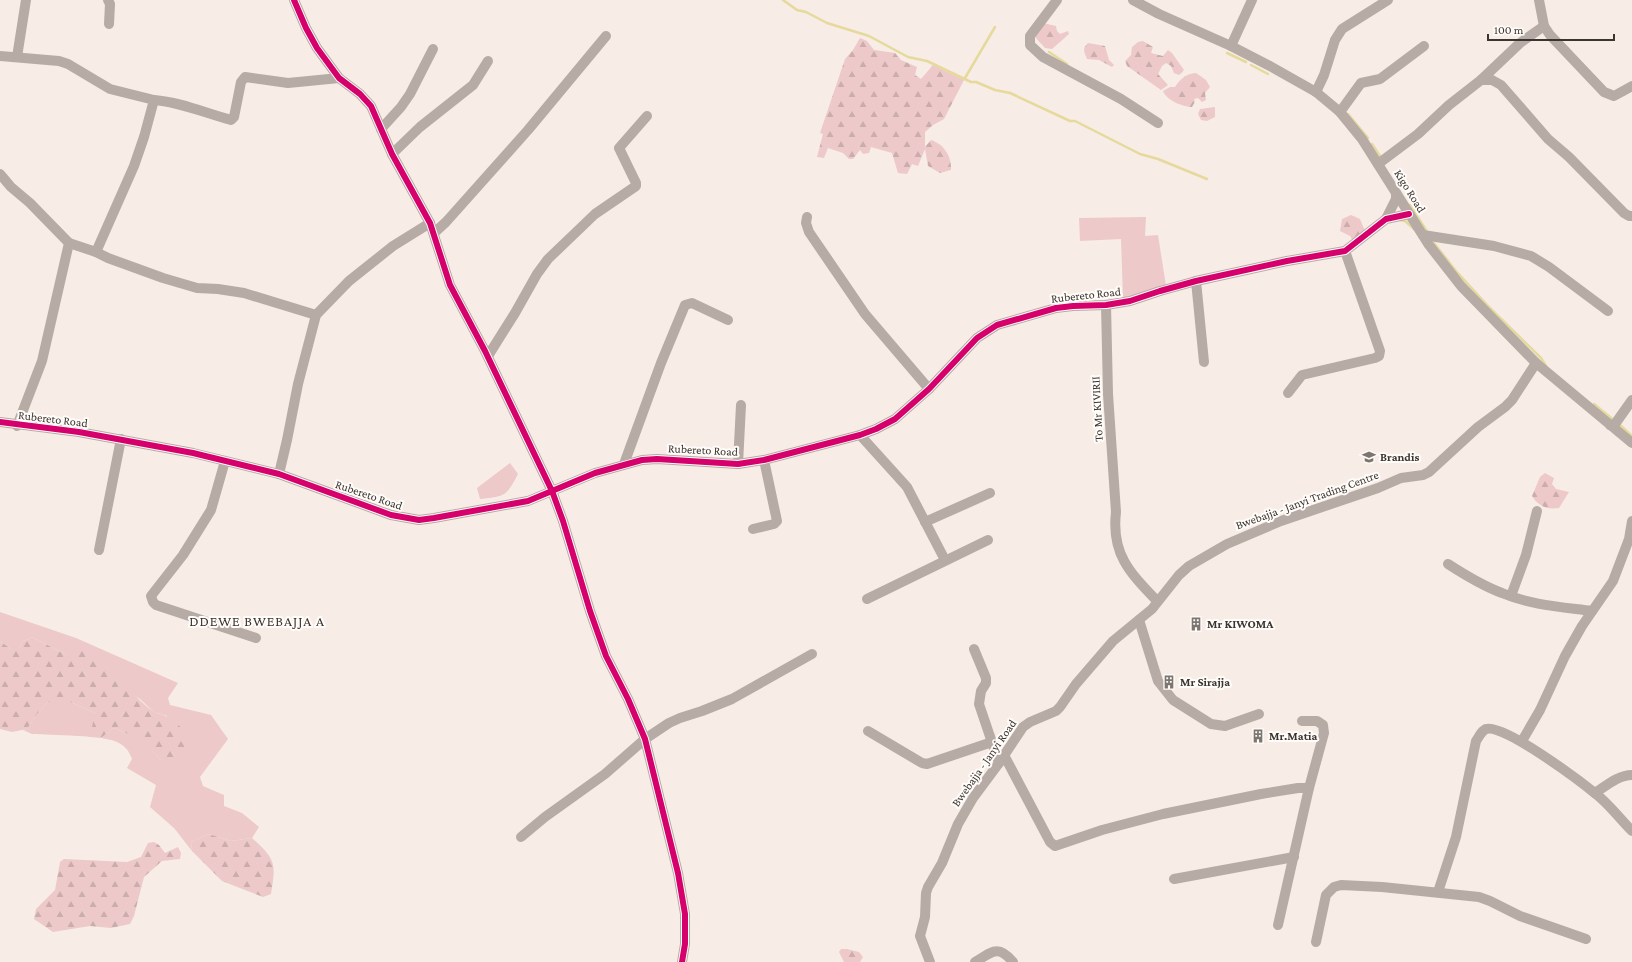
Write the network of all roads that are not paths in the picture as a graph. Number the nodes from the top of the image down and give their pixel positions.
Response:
1 (26, 0) edge
2 (108, 0) edge
3 (294, 0) edge
4 (1057, 0) edge
5 (1133, 0) edge
6 (1252, 0) edge
7 (1388, 0) edge
8 (1539, 0) edge
9 (109, 24) dead end
10 (1544, 26) junction
11 (606, 36) dead end
12 (1231, 46) junction
13 (1424, 46) dead end
14 (433, 49) dead end
15 (0, 56) edge
16 (17, 57) junction
17 (488, 61) dead end
18 (340, 78) junction
19 (1481, 80) junction
20 (1632, 86) edge
21 (1316, 92) junction
22 (154, 100) junction
23 (1340, 112) junction
24 (647, 116) dead end
25 (1158, 123) dead end
26 (381, 129) junction
27 (392, 154) junction
28 (1378, 164) junction
29 (0, 174) edge
30 (1396, 193) junction
31 (1409, 214) junction
32 (1632, 216) edge
33 (807, 217) dead end
34 (1386, 218) junction
35 (430, 223) junction
36 (434, 233) junction
37 (1423, 235) junction
38 (69, 243) junction
39 (1345, 251) junction
40 (96, 252) junction
41 (1196, 281) junction
42 (1106, 305) junction
43 (1608, 311) dead end
44 (316, 315) junction
45 (728, 320) dead end
46 (488, 356) junction
47 (1204, 362) dead end
48 (1536, 363) junction
49 (929, 389) junction
50 (1288, 393) dead end
51 (1632, 400) edge
52 (741, 406) dead end
53 (0, 422) edge
54 (1610, 425) junction
55 (17, 426) junction
56 (860, 435) junction
57 (121, 439) junction
58 (1632, 443) edge
59 (764, 460) junction
60 (225, 461) junction
61 (624, 464) junction
62 (738, 464) junction
63 (279, 474) junction
64 (552, 491) junction
65 (990, 493) dead end
66 (1537, 511) dead end
67 (1632, 521) edge
68 (925, 522) junction
69 (753, 529) dead end
70 (988, 540) dead end
71 (100, 550) dead end
72 (945, 560) junction
73 (1448, 564) dead end
74 (1511, 596) junction
75 (867, 599) dead end
76 (1157, 601) junction
77 (1592, 611) junction
78 (1139, 620) junction
79 (256, 638) dead end
80 (974, 649) dead end
81 (812, 654) dead end
82 (1259, 714) dead end
83 (1302, 721) dead end
84 (868, 731) dead end
85 (645, 739) junction
86 (1522, 741) junction
87 (992, 742) junction
88 (1001, 759) junction
89 (1632, 775) edge
90 (1309, 788) junction
91 (1595, 793) junction
92 (1632, 831) edge
93 (521, 837) dead end
94 (1294, 856) junction
95 (1174, 879) dead end
96 (1438, 892) junction
97 (1278, 925) dead end
98 (1586, 939) dead end
99 (1316, 942) dead end
100 (682, 962) edge
101 (930, 962) edge
102 (975, 962) edge
103 (1013, 962) edge

1 - 16 street
2 - 9 street
3 - 18 street
4 - 25 street
5 - 12 street, Kigo Road
6 - 12 street
7 - 21 street
8 - 10 street
10 - 19 street
10 - 20 street
11 - 36 street
12 - 21 street, Kigo Road
13 - 23 street
14 - 26 street
15 - 16 street
16 - 22 street
17 - 27 street
18 - 22 street
18 - 26 street
19 - 28 street
19 - 32 street
21 - 23 street, Kigo Road
22 - 40 street
23 - 28 street, Kigo Road
24 - 46 street
26 - 27 street
27 - 35 street
28 - 30 street, Kigo Road
29 - 38 street
30 - 31 street, Kigo Road
30 - 34 street
31 - 34 street, Rubereto Road
31 - 37 street, Kigo Road
33 - 49 street
34 - 39 street, Rubereto Road
35 - 36 street
35 - 44 street
36 - 46 street
37 - 43 street
37 - 48 street, Kigo Road
38 - 40 street
38 - 55 street
39 - 41 street, Rubereto Road
39 - 50 street
40 - 44 street
41 - 42 street, Rubereto Road
41 - 47 street
42 - 49 street, Rubereto Road
42 - 76 street, To Mr KIVIRII
44 - 63 street
45 - 61 street
46 - 64 street
48 - 54 street, Kigo Road
48 - 76 street, Bwebajja - Janyi Trading Centre
49 - 56 street, Rubereto Road
51 - 54 street
52 - 62 street
53 - 55 street, Rubereto Road
54 - 58 street, Kigo Road
55 - 57 street, Rubereto Road
56 - 59 street, Rubereto Road
56 - 68 street
57 - 60 street, Rubereto Road
57 - 71 street
59 - 62 street, Rubereto Road
59 - 69 street
60 - 63 street, Rubereto Road
60 - 79 street
61 - 62 street, Rubereto Road
61 - 64 street, Rubereto Road
63 - 64 street, Rubereto Road
64 - 85 street
65 - 68 street
66 - 74 street
67 - 77 street
68 - 72 street
70 - 72 street
72 - 75 street
73 - 74 street
74 - 77 street
76 - 78 street, Bwebajja - Janyi Trading Centre
77 - 86 street
78 - 82 street
78 - 88 street, Bwebajja - Janyi Road
80 - 87 street
81 - 85 street
83 - 90 street
84 - 87 street
85 - 93 street
85 - 100 street
86 - 91 street
86 - 96 street
87 - 88 street
88 - 90 street
88 - 101 street, Bwebajja - Janyi Road
89 - 91 street
90 - 94 street
91 - 92 street
94 - 95 street
94 - 97 street
96 - 98 street
96 - 99 street
102 - 103 street

